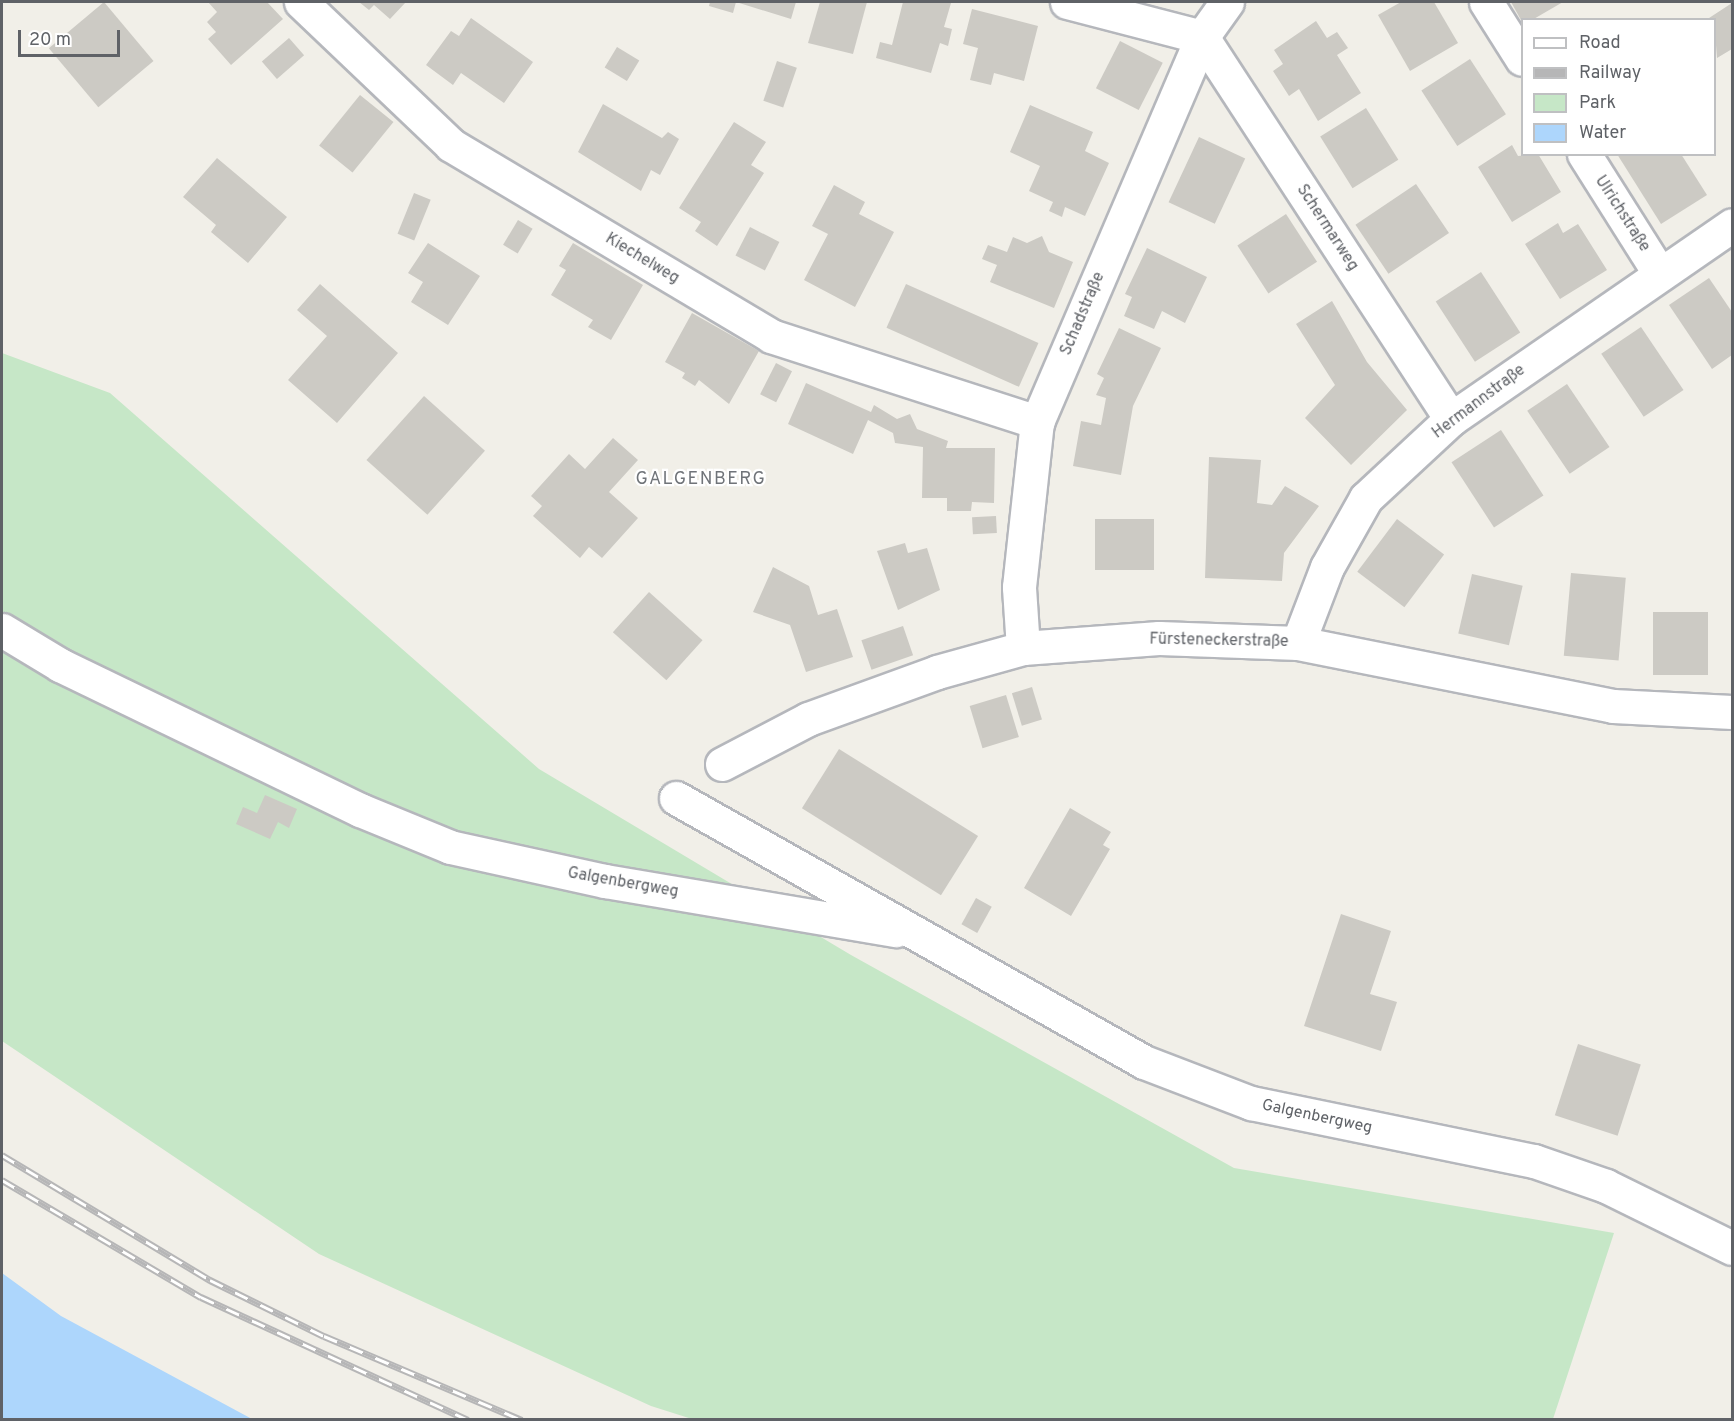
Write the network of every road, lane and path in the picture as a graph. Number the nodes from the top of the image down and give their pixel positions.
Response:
1 (301, 2) edge
2 (1067, 2) edge
3 (1227, 2) edge
4 (1486, 2) edge
5 (1202, 37) junction
6 (1521, 57) edge
7 (1585, 156) edge
8 (1732, 225) edge
9 (1660, 274) junction
10 (1451, 419) junction
11 (1037, 422) junction
12 (2, 630) edge
13 (1298, 643) junction
14 (1023, 648) junction
15 (1732, 712) edge
16 (722, 764) dead end
17 (676, 798) dead end
18 (921, 934) junction
19 (1732, 1248) edge

1 - 11 street, Kiechelweg
2 - 5 street
3 - 5 street, Schadstraße
4 - 6 street
5 - 10 street, Schermarweg
5 - 11 street, Schadstraße
7 - 9 street, Ulrichstraße
8 - 9 street, Hermannstraße
9 - 10 street, Hermannstraße
10 - 13 street, Hermannstraße
11 - 14 street, Schadstraße
12 - 18 street, Galgenbergweg
13 - 14 street, Fürsteneckerstraße
13 - 15 street, Fürsteneckerstraße
14 - 16 street, Fürsteneckerstraße
17 - 18 street, Galgenbergweg
18 - 19 street, Galgenbergweg

